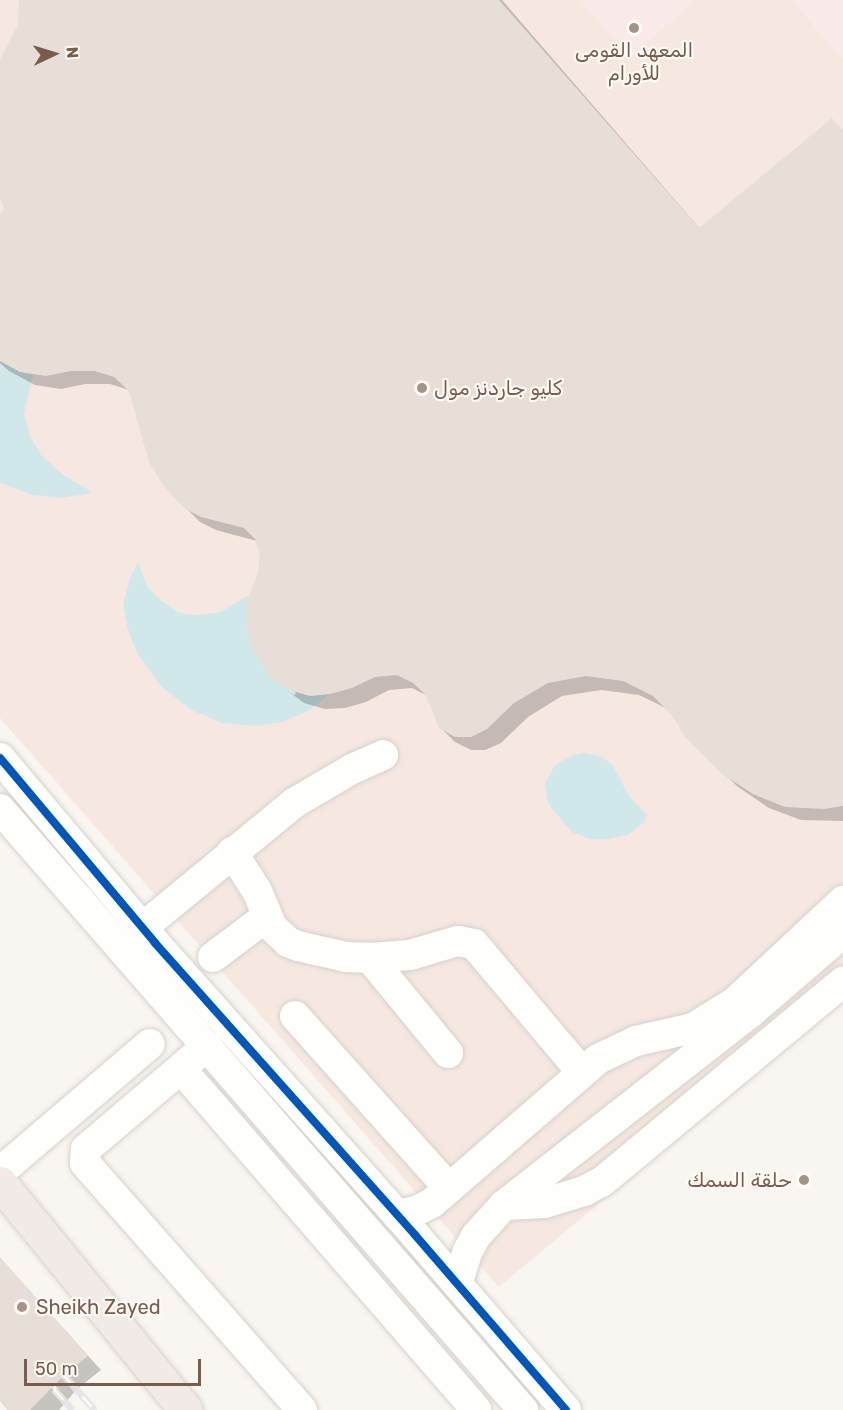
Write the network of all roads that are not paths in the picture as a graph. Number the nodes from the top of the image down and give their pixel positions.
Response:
1 (383, 755) dead end
2 (0, 758) edge
3 (0, 809) edge
4 (232, 852) junction
5 (843, 901) edge
6 (266, 916) junction
7 (843, 933) edge
8 (149, 935) junction
9 (213, 957) dead end
10 (370, 958) junction
11 (133, 962) junction
12 (843, 982) edge
13 (295, 1016) dead end
14 (150, 1044) dead end
15 (207, 1046) junction
16 (448, 1053) dead end
17 (181, 1069) junction
18 (581, 1071) junction
19 (0, 1172) edge
20 (0, 1183) edge
21 (449, 1188) junction
22 (504, 1205) junction
23 (397, 1215) junction
24 (457, 1284) junction
25 (186, 1410) edge
26 (302, 1410) edge
27 (476, 1410) edge
28 (523, 1410) edge
29 (566, 1410) edge

1 - 4 street
2 - 8 street
3 - 11 street
4 - 6 street
4 - 8 street
5 - 18 street
6 - 9 street
6 - 10 street
7 - 22 street
8 - 11 street
8 - 23 street
10 - 16 street
10 - 18 street
11 - 15 street
12 - 22 street
13 - 21 street
14 - 19 street
15 - 17 street
15 - 28 street
17 - 26 street
17 - 27 street
18 - 21 street
20 - 25 highway
21 - 23 street
22 - 24 street
23 - 24 street
24 - 29 street

